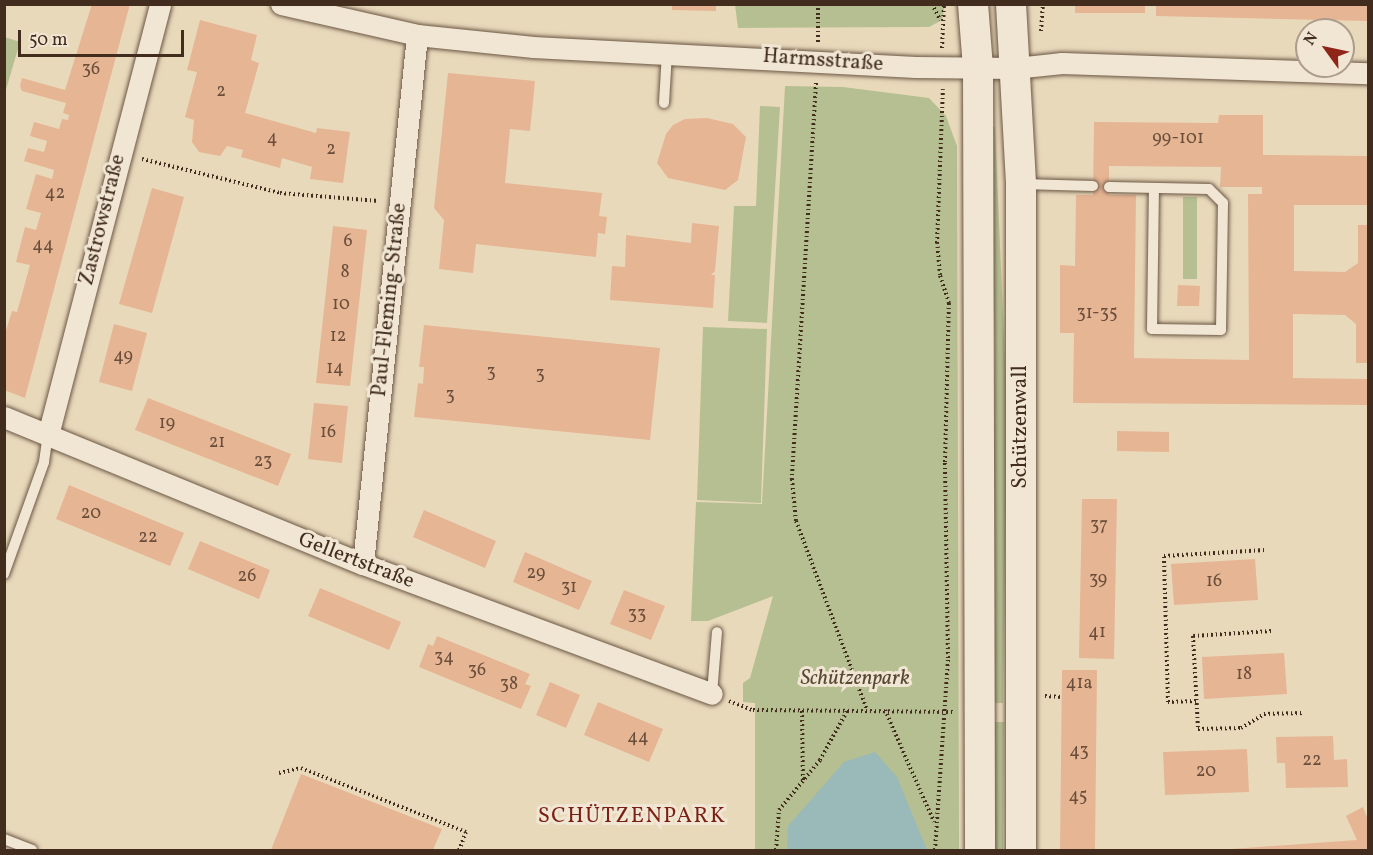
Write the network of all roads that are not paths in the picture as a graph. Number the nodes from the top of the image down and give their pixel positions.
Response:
1 (160, 4) edge
2 (281, 4) edge
3 (973, 4) edge
4 (1011, 4) edge
5 (417, 35) junction
6 (667, 51) junction
7 (978, 68) junction
8 (1016, 68) junction
9 (1368, 73) edge
10 (664, 103) dead end
11 (1021, 184) junction
12 (1093, 186) dead end
13 (1109, 187) dead end
14 (1154, 188) junction
15 (4, 417) edge
16 (48, 435) junction
17 (363, 564) junction
18 (4, 574) edge
19 (717, 632) dead end
20 (712, 694) joint
21 (4, 839) edge
22 (32, 850) edge
23 (980, 850) edge
24 (1021, 850) edge

1 - 16 street, Zastrowstraße
2 - 5 street, Harmsstraße
3 - 7 main road, Schützenwall
4 - 8 main road, Schützenwall
5 - 6 street, Harmsstraße
5 - 17 street, Paul-Fleming-Straße
6 - 7 street, Harmsstraße
6 - 10 lane
7 - 8 street, Harmsstraße
7 - 23 main road, Schützenwall
8 - 9 street, Harmsstraße
8 - 11 main road, Schützenwall
11 - 12 lane
11 - 24 main road, Schützenwall
13 - 14 lane
14 - 14 lane
15 - 16 street, Gellertstraße
16 - 17 street, Gellertstraße
16 - 18 lane
17 - 20 street, Gellertstraße
19 - 20 lane
21 - 22 lane

